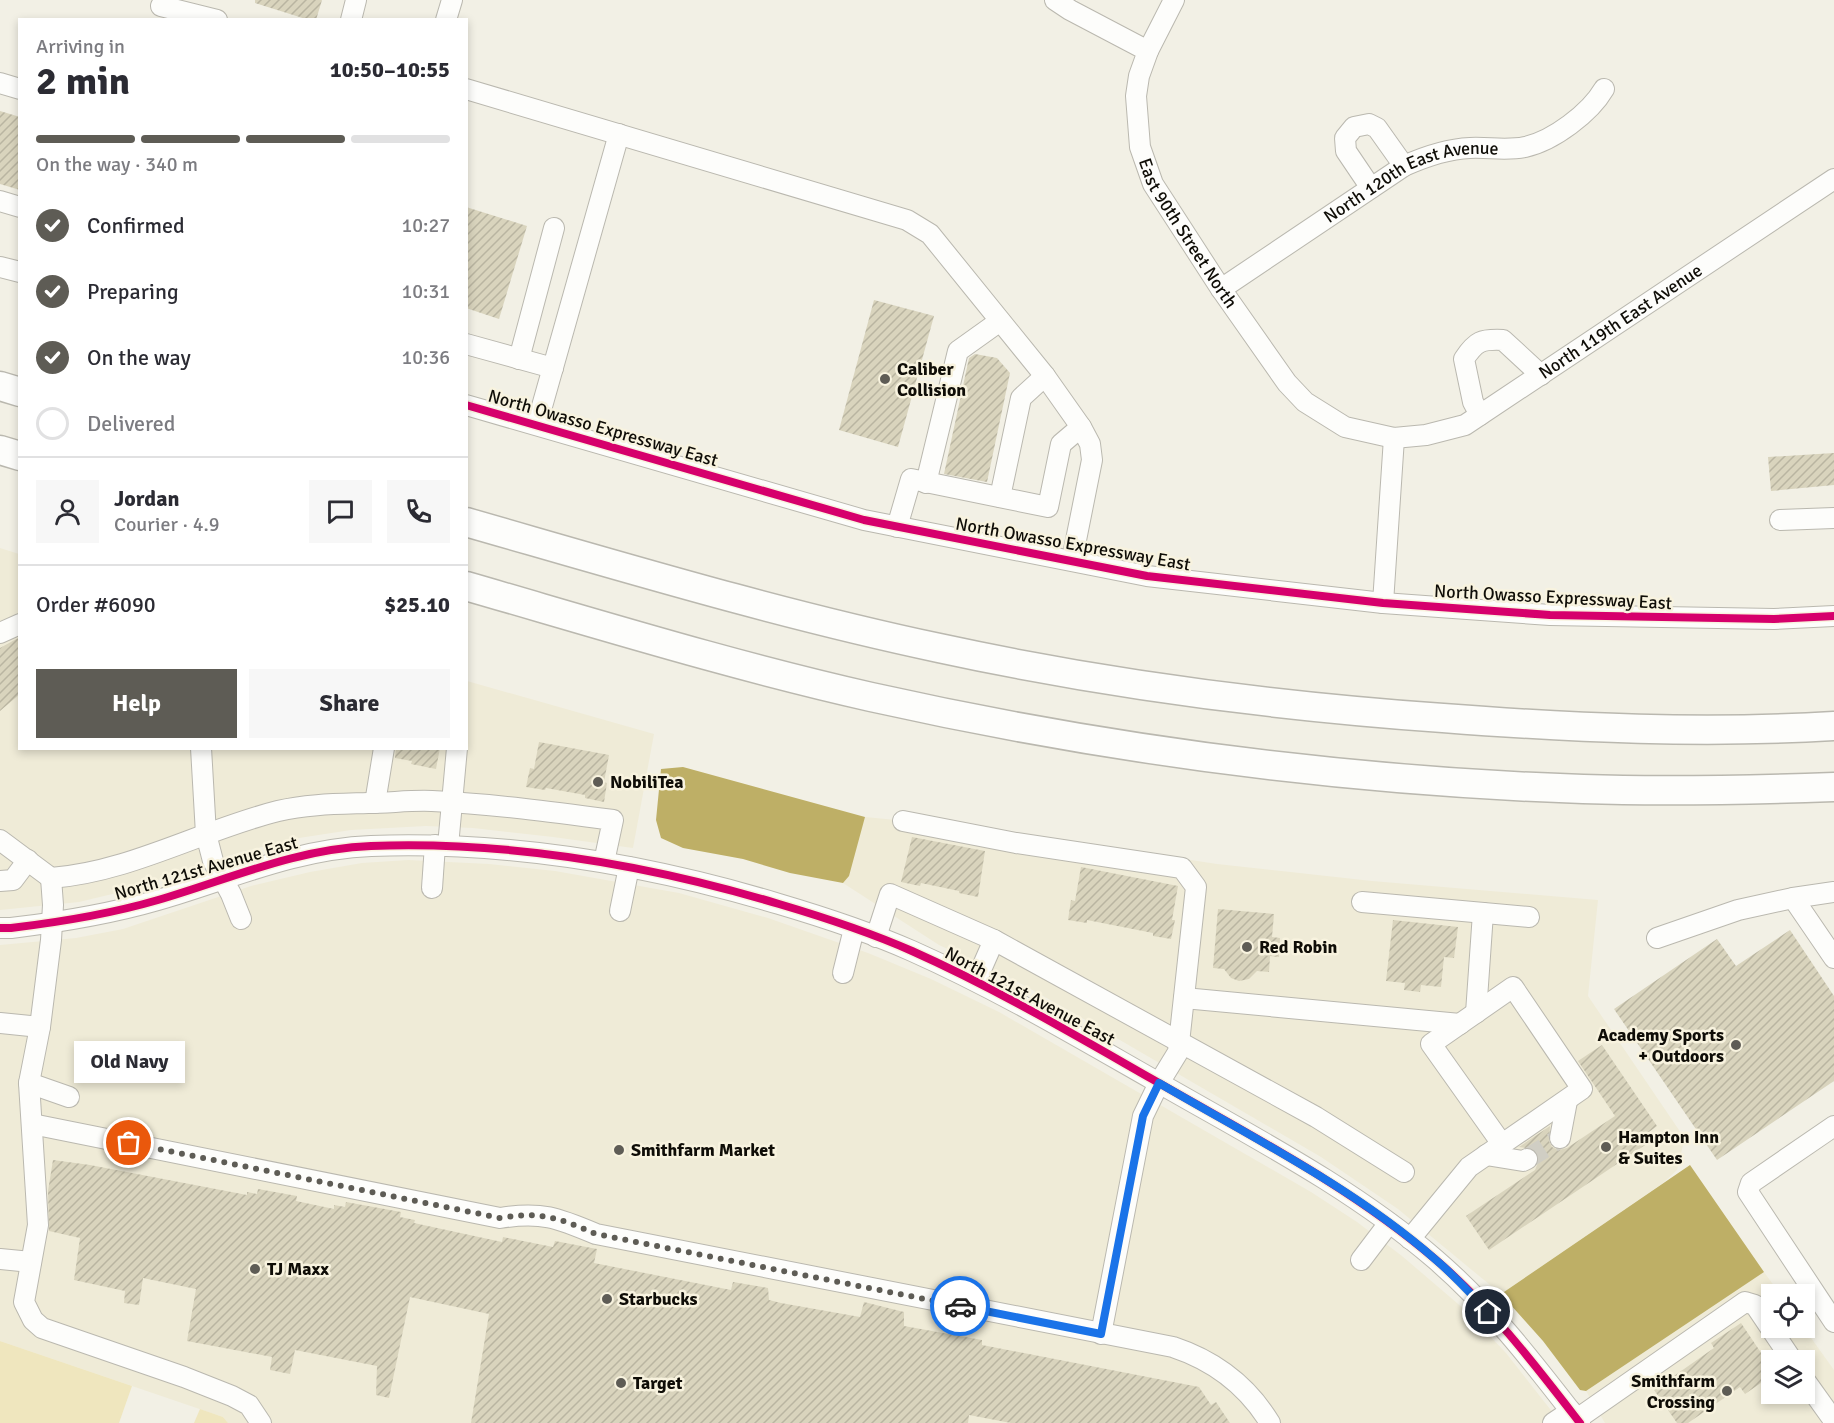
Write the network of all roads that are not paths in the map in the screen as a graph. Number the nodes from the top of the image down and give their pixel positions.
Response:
1 (356, 0) edge
2 (452, 0) edge
3 (1055, 0) edge
4 (1174, 0) edge
5 (160, 8) edge
6 (208, 18) edge
7 (352, 18) edge
8 (447, 18) edge
9 (1148, 51) junction
10 (0, 83) edge
11 (18, 88) edge
12 (1604, 89) dead end
13 (468, 90) edge
14 (619, 134) junction
15 (1404, 166) junction
16 (1834, 179) edge
17 (1371, 188) junction
18 (0, 201) edge
19 (18, 206) edge
20 (554, 228) dead end
21 (0, 267) edge
22 (18, 272) edge
23 (1221, 289) junction
24 (1000, 321) junction
25 (468, 346) edge
26 (519, 359) junction
27 (553, 368) junction
28 (1541, 375) junction
29 (1045, 376) junction
30 (0, 386) edge
31 (18, 391) edge
32 (468, 406) edge
33 (1480, 416) junction
34 (537, 424) junction
35 (1081, 428) junction
36 (1394, 438) junction
37 (0, 450) edge
38 (18, 455) edge
39 (926, 483) junction
40 (1000, 497) junction
41 (1834, 518) edge
42 (1780, 520) dead end
43 (468, 523) edge
44 (897, 527) junction
45 (1072, 560) junction
46 (468, 587) edge
47 (1383, 603) junction
48 (1834, 616) edge
49 (18, 625) edge
50 (0, 633) edge
51 (1834, 726) edge
52 (201, 750) edge
53 (384, 750) edge
54 (457, 750) edge
55 (1834, 787) edge
56 (451, 802) junction
57 (375, 803) junction
58 (903, 821) dead end
59 (206, 834) junction
60 (0, 840) edge
61 (442, 846) junction
62 (28, 860) junction
63 (604, 862) junction
64 (629, 867) junction
65 (51, 878) junction
66 (223, 878) junction
67 (0, 881) edge
68 (432, 888) dead end
69 (1834, 892) edge
70 (1793, 898) junction
71 (1362, 902) dead end
72 (620, 911) dead end
73 (1483, 913) junction
74 (1529, 917) dead end
75 (241, 920) dead end
76 (52, 923) junction
77 (0, 928) edge
78 (854, 929) junction
79 (876, 937) junction
80 (1657, 938) dead end
81 (994, 940) junction
82 (1834, 958) edge
83 (843, 973) dead end
84 (976, 981) junction
85 (1184, 998) junction
86 (1468, 1018) junction
87 (0, 1023) edge
88 (40, 1027) junction
89 (1180, 1041) junction
90 (29, 1083) junction
91 (1159, 1083) junction
92 (69, 1097) dead end
93 (1567, 1101) junction
94 (32, 1124) junction
95 (1832, 1133) edge
96 (1560, 1138) dead end
97 (1494, 1150) junction
98 (1527, 1158) tunnel mouth
99 (1404, 1172) dead end
100 (1389, 1222) junction
101 (1410, 1239) junction
102 (0, 1259) edge
103 (1361, 1260) dead end
104 (31, 1262) junction
105 (1834, 1322) edge
106 (1101, 1334) junction
107 (1785, 1350) edge
108 (1815, 1394) edge
109 (1576, 1418) edge
110 (1834, 1421) edge
111 (261, 1423) edge
112 (1270, 1423) edge
113 (1553, 1423) edge

1 - 7 street
2 - 8 street
3 - 9 street
4 - 9 street, East 90th Street North
5 - 6 street
9 - 23 street, East 90th Street North
10 - 11 street
12 - 15 street, North 120th East Avenue
13 - 14 street
14 - 24 street
14 - 27 street
15 - 17 street, North 120th East Avenue
15 - 17 street
16 - 28 street, North 119th East Avenue
17 - 23 street, North 120th East Avenue
18 - 19 street
20 - 26 street
21 - 22 street
23 - 36 street, East 90th Street North
24 - 29 street
24 - 39 street
25 - 26 street
26 - 27 street
27 - 34 street
28 - 33 street, North 119th East Avenue
28 - 33 street
29 - 35 street
29 - 40 street
30 - 31 highway
32 - 34 street, North Owasso Expressway East
33 - 36 street, North 119th East Avenue
34 - 44 street, North Owasso Expressway East
35 - 40 street
35 - 45 street
36 - 47 street
37 - 38 highway
39 - 40 street
39 - 44 street
41 - 42 street
43 - 51 highway
44 - 45 street, North Owasso Expressway East
45 - 47 street, North Owasso Expressway East
46 - 55 highway
47 - 48 street, North Owasso Expressway East
49 - 50 street
52 - 59 street
53 - 57 street
54 - 56 street
56 - 57 street
56 - 61 street
56 - 63 street
57 - 59 street
58 - 85 street
59 - 65 street
59 - 66 street
60 - 62 street
61 - 63 street, North 121st Avenue East
61 - 66 street, North 121st Avenue East
61 - 68 street
62 - 65 street
62 - 67 street
63 - 64 street, North 121st Avenue East
64 - 72 street
64 - 78 street, North 121st Avenue East
65 - 76 street
66 - 75 street
66 - 76 street, North 121st Avenue East
69 - 70 street
70 - 80 street
70 - 82 street
71 - 73 street
73 - 74 street
73 - 86 street
76 - 77 street, North 121st Avenue East
76 - 88 street
78 - 79 street, North 121st Avenue East
78 - 83 street
79 - 81 street
79 - 84 street, North 121st Avenue East
81 - 84 street
81 - 89 street
84 - 91 street, North 121st Avenue East
85 - 86 street
85 - 89 street
86 - 93 street
86 - 97 street
87 - 88 street
88 - 90 street
89 - 91 street
89 - 99 street
90 - 92 street
90 - 94 street
91 - 100 street, North 121st Avenue East
91 - 106 street
93 - 96 street
93 - 97 street
94 - 104 street
94 - 106 street
95 - 105 street
97 - 98 street
97 - 101 street
100 - 101 street, North 121st Avenue East
100 - 103 street
101 - 109 street, North 121st Avenue East
102 - 104 street
104 - 111 street
106 - 112 street
107 - 109 street
108 - 110 street
109 - 113 street

